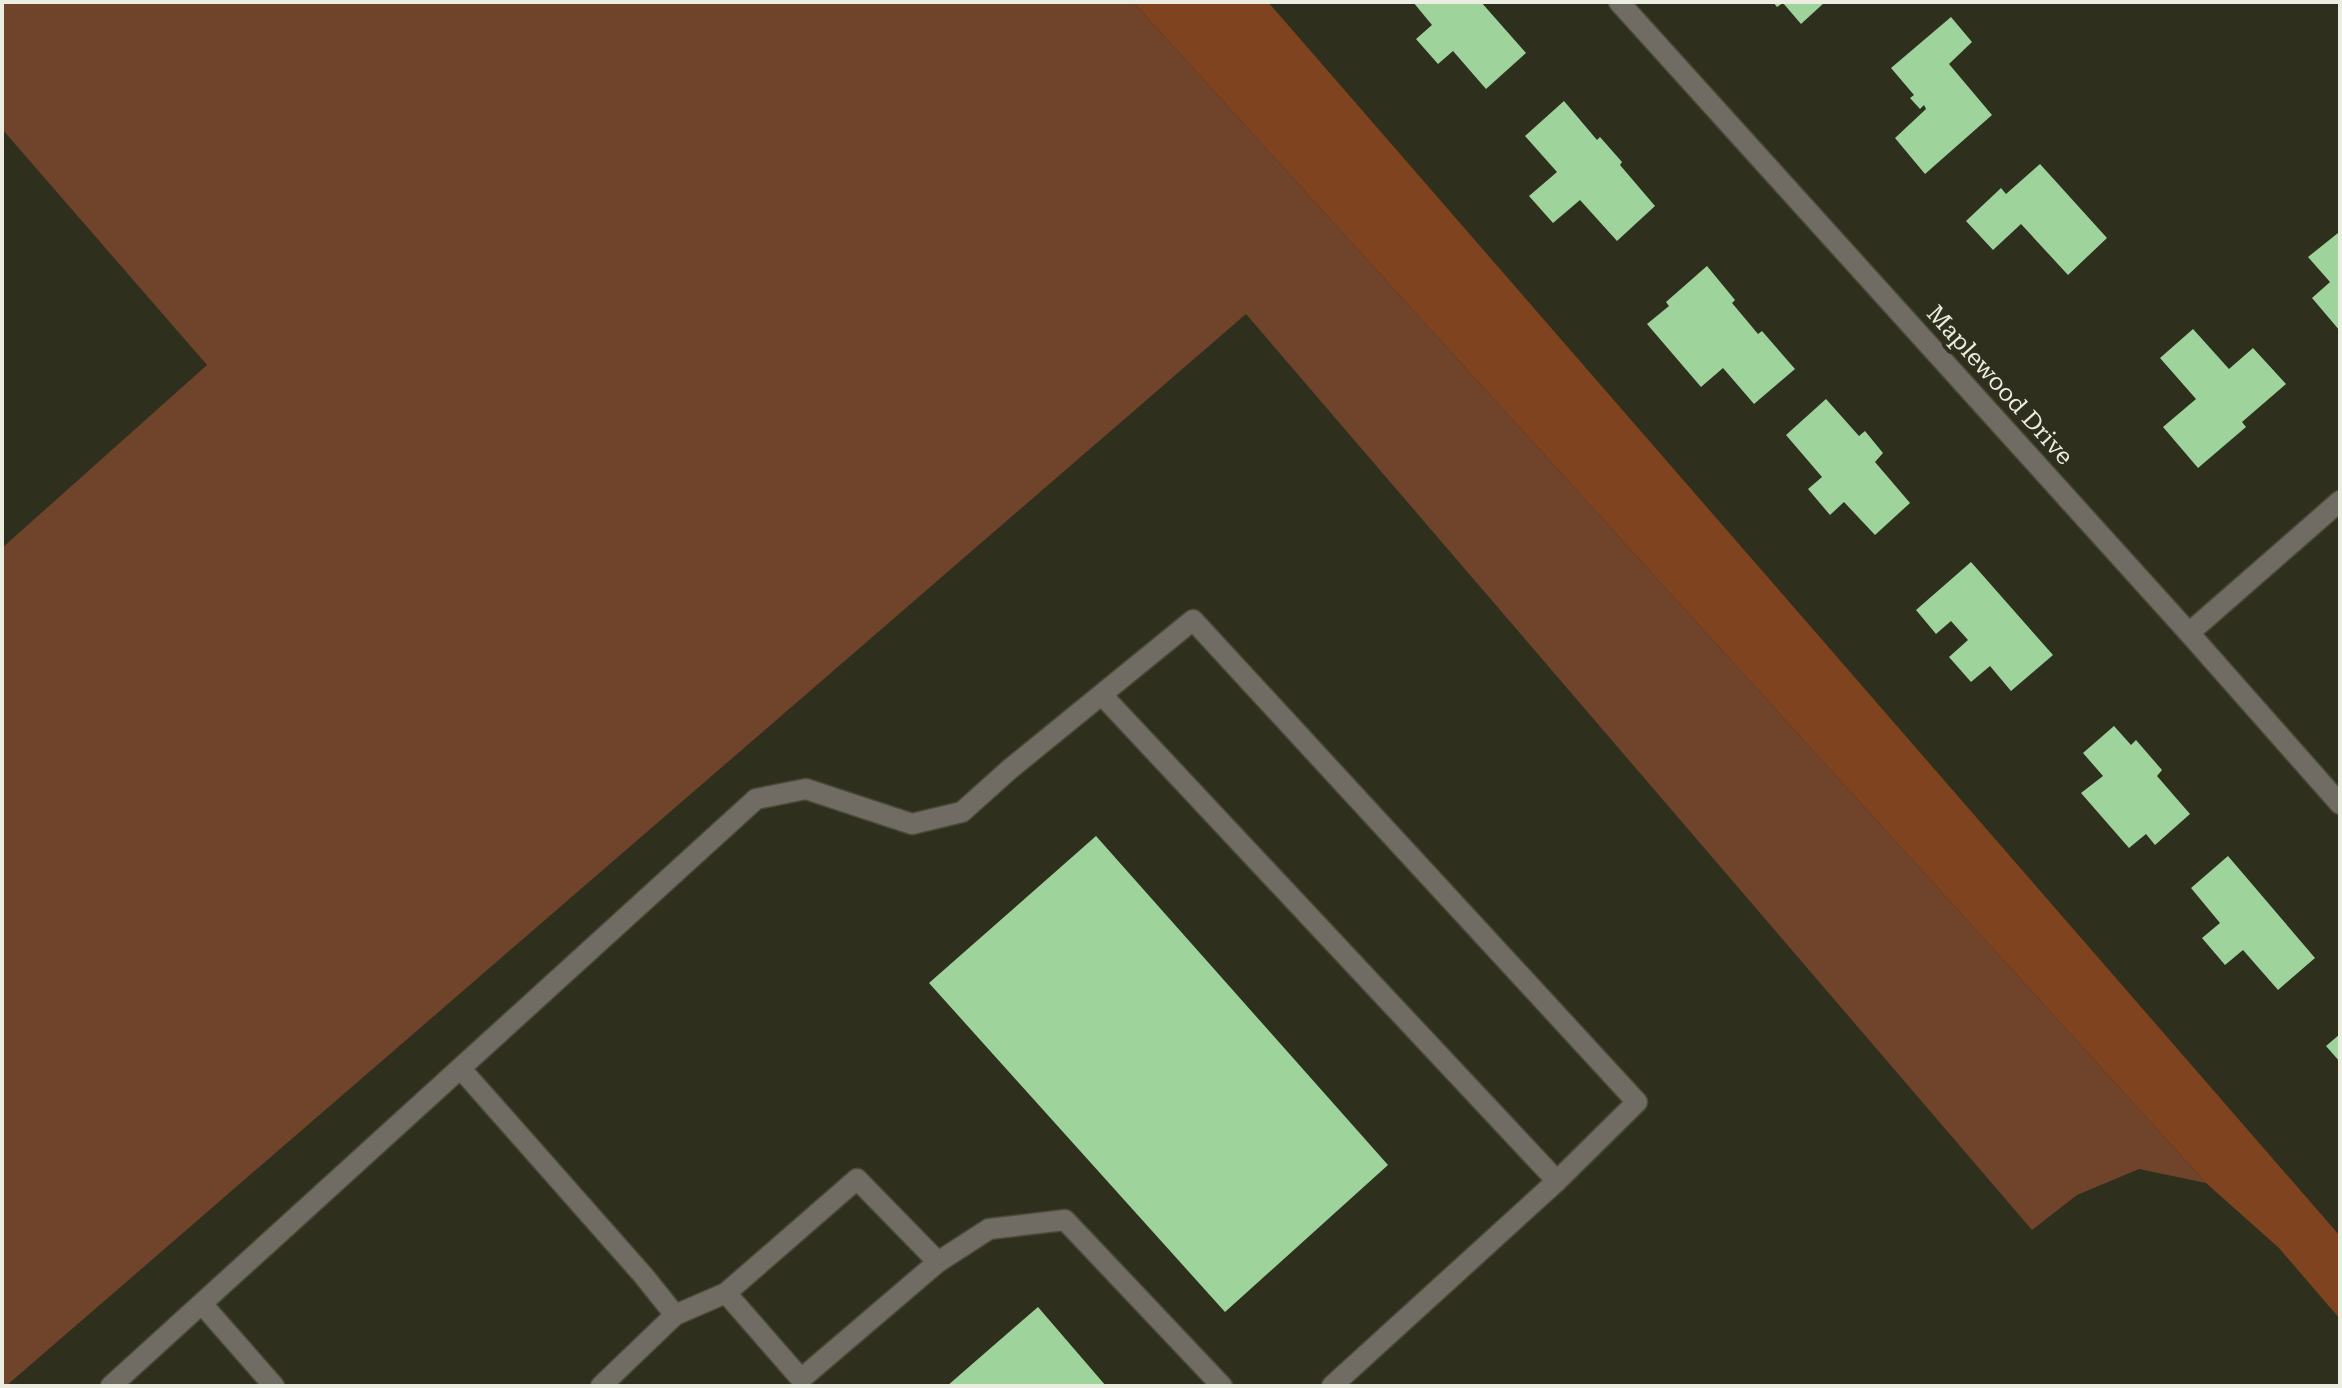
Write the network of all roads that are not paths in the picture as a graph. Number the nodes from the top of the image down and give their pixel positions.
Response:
1 (1619, 2) edge
2 (2340, 501) edge
3 (2189, 633) junction
4 (1102, 695) junction
5 (2340, 804) edge
6 (461, 1069) junction
7 (1557, 1181) junction
8 (938, 1262) junction
9 (726, 1293) junction
10 (202, 1304) junction
11 (675, 1315) junction
12 (613, 1382) edge
13 (111, 1386) edge
14 (274, 1386) edge
15 (1222, 1386) edge
16 (1332, 1386) edge

1 - 3 street, Maplewood Drive
2 - 3 street
3 - 5 street, Maplewood Drive
4 - 6 street
4 - 7 street
4 - 7 street
6 - 10 street
6 - 11 street
7 - 16 street
8 - 9 street
8 - 9 street
8 - 15 street
9 - 11 street
10 - 13 street
10 - 14 street
11 - 12 street

